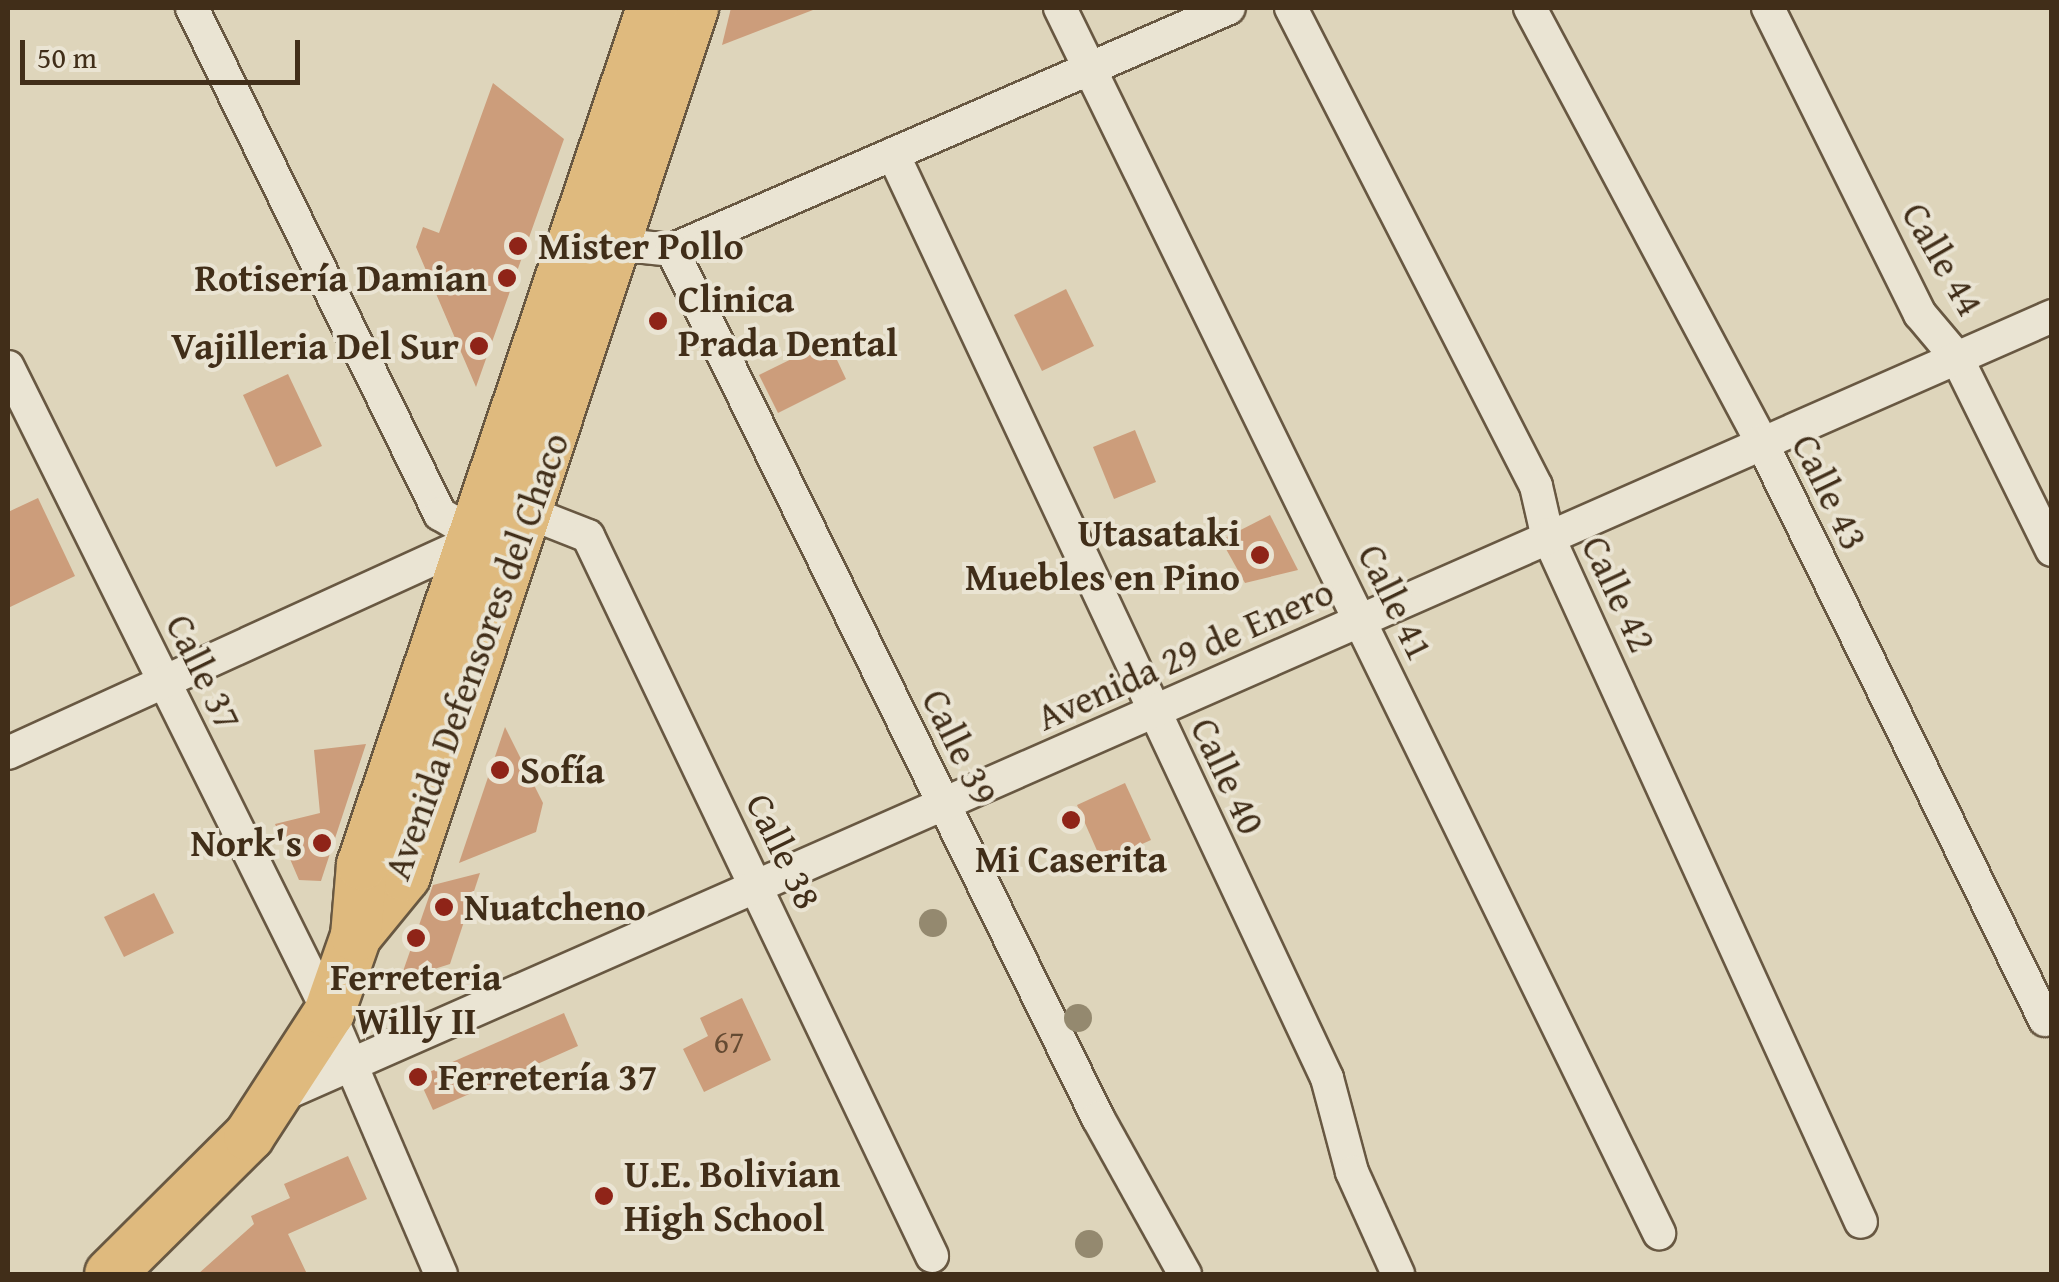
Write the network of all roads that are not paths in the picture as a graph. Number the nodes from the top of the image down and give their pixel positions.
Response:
1 (652, 8) edge
2 (693, 8) edge
3 (1060, 8) edge
4 (1228, 8) edge
5 (1291, 8) edge
6 (1530, 8) edge
7 (1768, 8) edge
8 (200, 13) edge
9 (1088, 68) junction
10 (893, 154) junction
11 (597, 242) junction
12 (672, 250) junction
13 (2052, 316) edge
14 (1957, 358) junction
15 (8, 367) edge
16 (1761, 440) junction
17 (532, 514) junction
18 (1547, 534) junction
19 (478, 536) junction
20 (2052, 550) edge
21 (1360, 619) junction
22 (163, 679) junction
23 (1154, 714) junction
24 (8, 752) edge
25 (943, 805) junction
26 (758, 887) junction
27 (356, 936) junction
28 (329, 1013) junction
29 (2045, 1020) dead end
30 (351, 1063) junction
31 (282, 1094) junction
32 (1861, 1222) dead end
33 (1658, 1233) dead end
34 (932, 1256) dead end
35 (110, 1274) edge
36 (441, 1274) edge
37 (1185, 1274) edge
38 (1398, 1274) edge

1 - 11 main road, Avenida Defensores del Chaco
2 - 11 main road, Avenida Defensores del Chaco
3 - 9 street, Calle 41
4 - 9 street
5 - 18 street, Calle 42
6 - 16 street, Calle 43
7 - 14 street, Calle 44
8 - 19 street
9 - 10 street
9 - 21 street, Calle 41
10 - 12 street
10 - 23 street, Calle 40
11 - 12 street
11 - 17 main road, Avenida Defensores del Chaco
11 - 19 main road, Avenida Defensores del Chaco
12 - 25 street, Calle 39
13 - 14 street, Avenida 29 de Enero
14 - 16 street, Avenida 29 de Enero
14 - 20 street, Calle 44
15 - 22 street, Calle 37
16 - 18 street, Avenida 29 de Enero
16 - 29 street, Calle 43
17 - 19 street
17 - 26 street, Calle 38
17 - 27 main road, Avenida Defensores del Chaco
18 - 21 street, Avenida 29 de Enero
18 - 32 street, Calle 42
19 - 22 street
19 - 27 main road, Avenida Defensores del Chaco
21 - 23 street, Avenida 29 de Enero
21 - 33 street, Calle 41
22 - 24 street
22 - 28 street, Calle 37
23 - 25 street, Avenida 29 de Enero
23 - 38 street, Calle 40
25 - 26 street, Avenida 29 de Enero
25 - 37 street, Calle 39
26 - 30 street, Avenida 29 de Enero
26 - 34 street, Calle 38
27 - 28 main road
28 - 30 street, Calle 37
28 - 31 main road
30 - 31 street, Avenida 29 de Enero
30 - 36 street
31 - 35 main road

